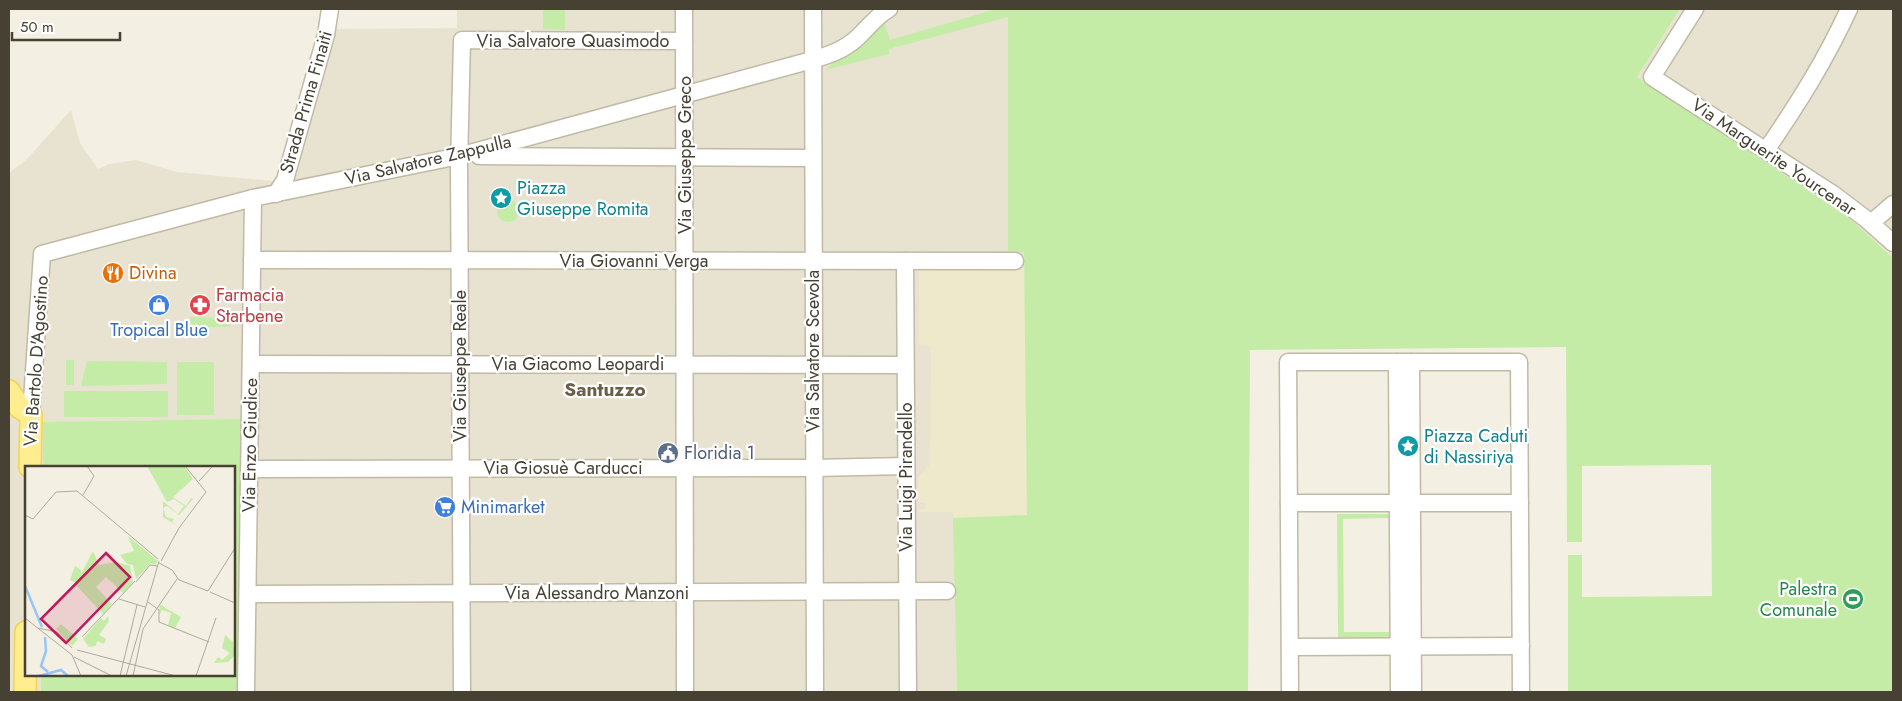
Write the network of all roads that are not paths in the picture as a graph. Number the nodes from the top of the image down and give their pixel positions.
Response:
1 (330, 9) edge
2 (684, 9) edge
3 (813, 9) edge
4 (889, 9) edge
5 (1695, 9) edge
6 (1849, 9) edge
7 (462, 40) joint
8 (684, 41) junction
9 (812, 60) junction
10 (686, 94) junction
11 (1767, 149) junction
12 (459, 156) junction
13 (686, 156) junction
14 (812, 158) junction
15 (276, 194) junction
16 (253, 198) junction
17 (1893, 204) edge
18 (1871, 223) junction
19 (1892, 240) edge
20 (42, 254) joint
21 (252, 260) junction
22 (459, 261) junction
23 (686, 261) junction
24 (813, 261) junction
25 (905, 261) junction
26 (1015, 261) dead end
27 (1404, 362) junction
28 (251, 364) junction
29 (460, 364) junction
30 (686, 365) junction
31 (814, 365) junction
32 (905, 365) junction
33 (9, 392) edge
34 (31, 415) junction
35 (30, 466) edge
36 (906, 466) junction
37 (460, 468) junction
38 (685, 468) junction
39 (814, 468) junction
40 (250, 469) junction
41 (1289, 503) junction
42 (1405, 503) junction
43 (1520, 503) junction
44 (947, 591) dead end
45 (906, 592) junction
46 (461, 593) junction
47 (685, 593) junction
48 (814, 593) junction
49 (248, 594) junction
50 (1521, 646) junction
51 (1290, 647) junction
52 (1406, 647) junction
53 (25, 676) edge
54 (25, 692) edge
55 (246, 692) edge
56 (462, 692) edge
57 (685, 692) edge
58 (815, 692) edge
59 (908, 692) edge
60 (1290, 692) edge
61 (1399, 692) edge
62 (1413, 692) edge
63 (1521, 692) edge

1 - 15 street, Strada Prima Finaiti
2 - 8 street, Via Giuseppe Greco
3 - 9 street, Via Salvatore Scevola
4 - 9 street, Via Salvatore Zappulla
5 - 11 street, Via Marguerite Yourcenar
6 - 11 street
7 - 8 street, Via Salvatore Quasimodo
7 - 12 street, Via Giuseppe Reale
8 - 10 street, Via Giuseppe Greco
9 - 10 street, Via Salvatore Zappulla
9 - 14 street, Via Salvatore Scevola
10 - 12 street, Via Salvatore Zappulla
10 - 13 street, Via Giuseppe Greco
11 - 18 street, Via Marguerite Yourcenar
12 - 13 street
12 - 15 street, Via Salvatore Zappulla
12 - 22 street, Via Giuseppe Reale
13 - 14 street
13 - 23 street, Via Giuseppe Greco
14 - 24 street, Via Salvatore Scevola
15 - 16 street, Via Salvatore Zappulla
16 - 20 street, Via Salvatore Zappulla
16 - 21 street, Via Enzo Giudice
17 - 18 street
18 - 19 street, Via Marguerite Yourcenar
20 - 34 street, Via Bartolo D'Agostino
21 - 22 street, Via Giovanni Verga
21 - 28 street, Via Enzo Giudice
22 - 23 street, Via Giovanni Verga
22 - 29 street, Via Giuseppe Reale
23 - 24 street, Via Giovanni Verga
23 - 30 street, Via Giuseppe Greco
24 - 25 street, Via Giovanni Verga
24 - 31 street, Via Salvatore Scevola
25 - 26 street, Via Giovanni Verga
25 - 32 street, Via Luigi Pirandello
27 - 41 street
27 - 42 street
27 - 43 street
28 - 29 street, Via Giacomo Leopardi
28 - 40 street, Via Enzo Giudice
29 - 30 street, Via Giacomo Leopardi
29 - 37 street, Via Giuseppe Reale
30 - 31 street, Via Giacomo Leopardi
30 - 38 street, Via Giuseppe Greco
31 - 32 street, Via Giacomo Leopardi
31 - 39 street, Via Salvatore Scevola
32 - 36 street, Via Luigi Pirandello
33 - 34 main road
34 - 35 main road, Via Bartolo D'Agostino
36 - 39 street, Via Giosuè Carducci
36 - 45 street, Via Luigi Pirandello
37 - 38 street, Via Giosuè Carducci
37 - 40 street, Via Giosuè Carducci
37 - 46 street, Via Giuseppe Reale
38 - 39 street, Via Giosuè Carducci
38 - 47 street, Via Giuseppe Greco
39 - 48 street, Via Salvatore Scevola
40 - 49 street, Via Enzo Giudice
41 - 42 street
41 - 51 street
42 - 43 street
42 - 52 street
43 - 50 street
44 - 45 street, Via Alessandro Manzoni
45 - 48 street, Via Alessandro Manzoni
45 - 59 street, Via Luigi Pirandello
46 - 47 street, Via Alessandro Manzoni
46 - 49 street, Via Alessandro Manzoni
46 - 56 street, Via Giuseppe Reale
47 - 48 street, Via Alessandro Manzoni
47 - 57 street, Via Giuseppe Greco
48 - 58 street, Via Salvatore Scevola
49 - 55 street, Via Enzo Giudice
50 - 52 street
50 - 63 street
51 - 52 street
51 - 60 street
52 - 61 street
52 - 62 street
53 - 54 main road

